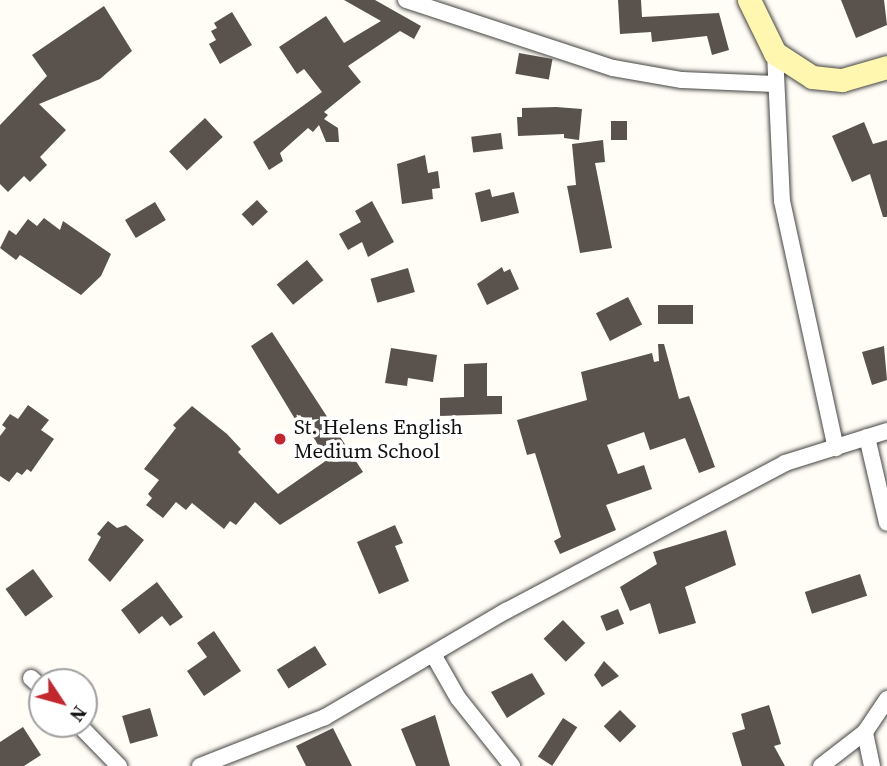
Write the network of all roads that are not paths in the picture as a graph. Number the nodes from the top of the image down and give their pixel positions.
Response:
1 (406, 0) edge
2 (749, 0) edge
3 (775, 53) junction
4 (887, 67) edge
5 (775, 85) junction
6 (887, 431) edge
7 (867, 437) junction
8 (836, 448) junction
9 (887, 523) edge
10 (434, 656) junction
11 (887, 699) edge
12 (865, 732) junction
13 (92, 738) edge
14 (119, 766) edge
15 (200, 766) edge
16 (512, 766) edge
17 (821, 766) edge
18 (872, 766) edge

1 - 5 street
2 - 3 main road
3 - 4 main road
3 - 5 street
5 - 8 street
6 - 7 street
7 - 8 street
7 - 9 street
8 - 10 street
10 - 15 street
10 - 16 street
11 - 12 street
12 - 17 street
12 - 18 street
13 - 14 street

